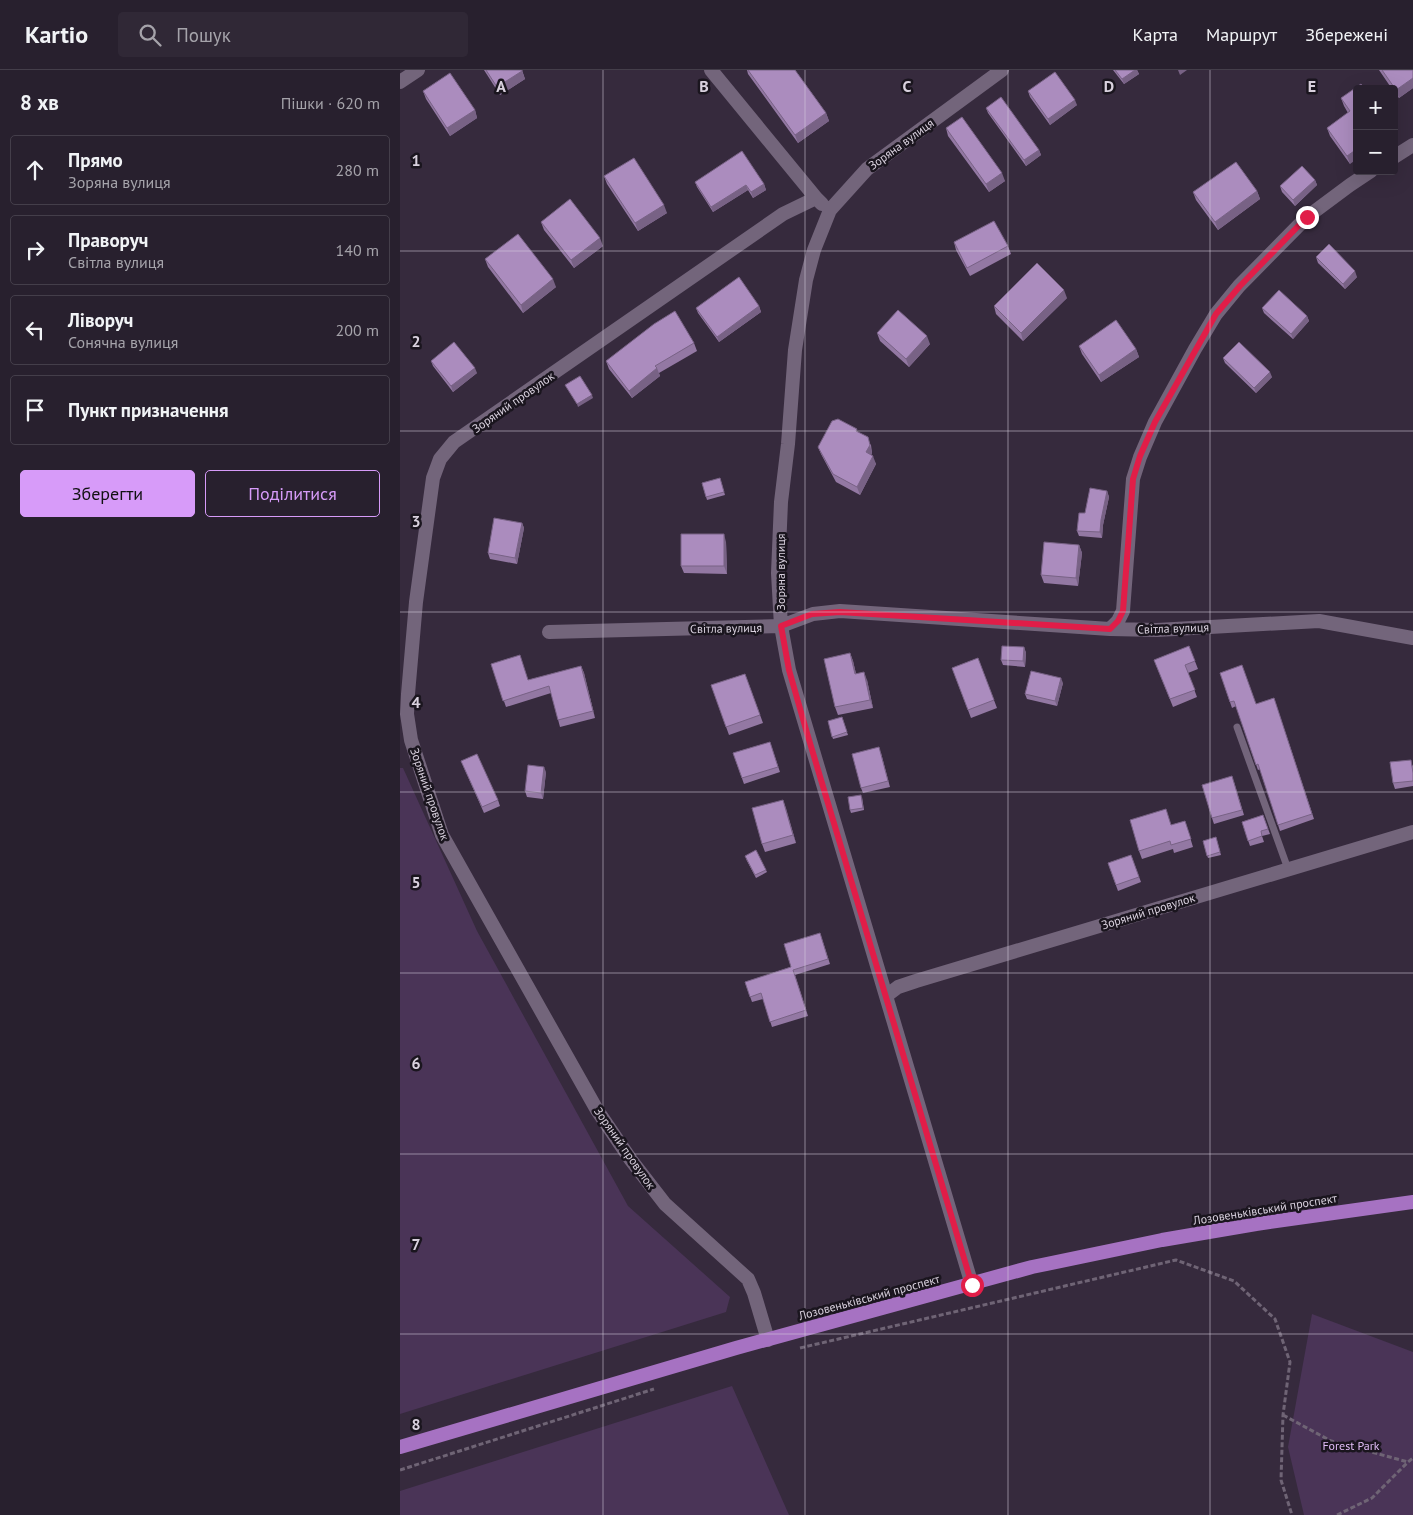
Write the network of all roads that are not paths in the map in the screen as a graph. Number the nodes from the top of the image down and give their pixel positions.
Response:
1 (418, 70) edge
2 (711, 70) edge
3 (1002, 70) edge
4 (400, 82) edge
5 (1413, 145) edge
6 (1398, 154) edge
7 (1365, 175) edge
8 (816, 198) junction
9 (830, 210) junction
10 (781, 626) junction
11 (1110, 629) junction
12 (549, 632) dead end
13 (1413, 638) edge
14 (1237, 727) dead end
15 (1413, 832) edge
16 (1288, 869) junction
17 (886, 996) junction
18 (1413, 1202) edge
19 (972, 1285) junction
20 (768, 1340) junction
21 (400, 1447) edge

1 - 4 street
2 - 8 street
3 - 9 street, Зоряна вулиця
5 - 6 street
7 - 11 street
8 - 9 street
8 - 20 street, Зоряний провулок
9 - 10 street, Зоряна вулиця
10 - 11 street, Світла вулиця
10 - 12 street, Світла вулиця
10 - 17 street, Зоряна вулиця
11 - 13 street, Світла вулиця
14 - 16 lane
15 - 16 street, Зоряний провулок
16 - 17 street, Зоряний провулок
17 - 19 street, Зоряна вулиця
18 - 19 highway, Лозовеньківський проспект
19 - 20 highway, Лозовеньківський проспект
20 - 21 highway, Лозовеньківський проспект

